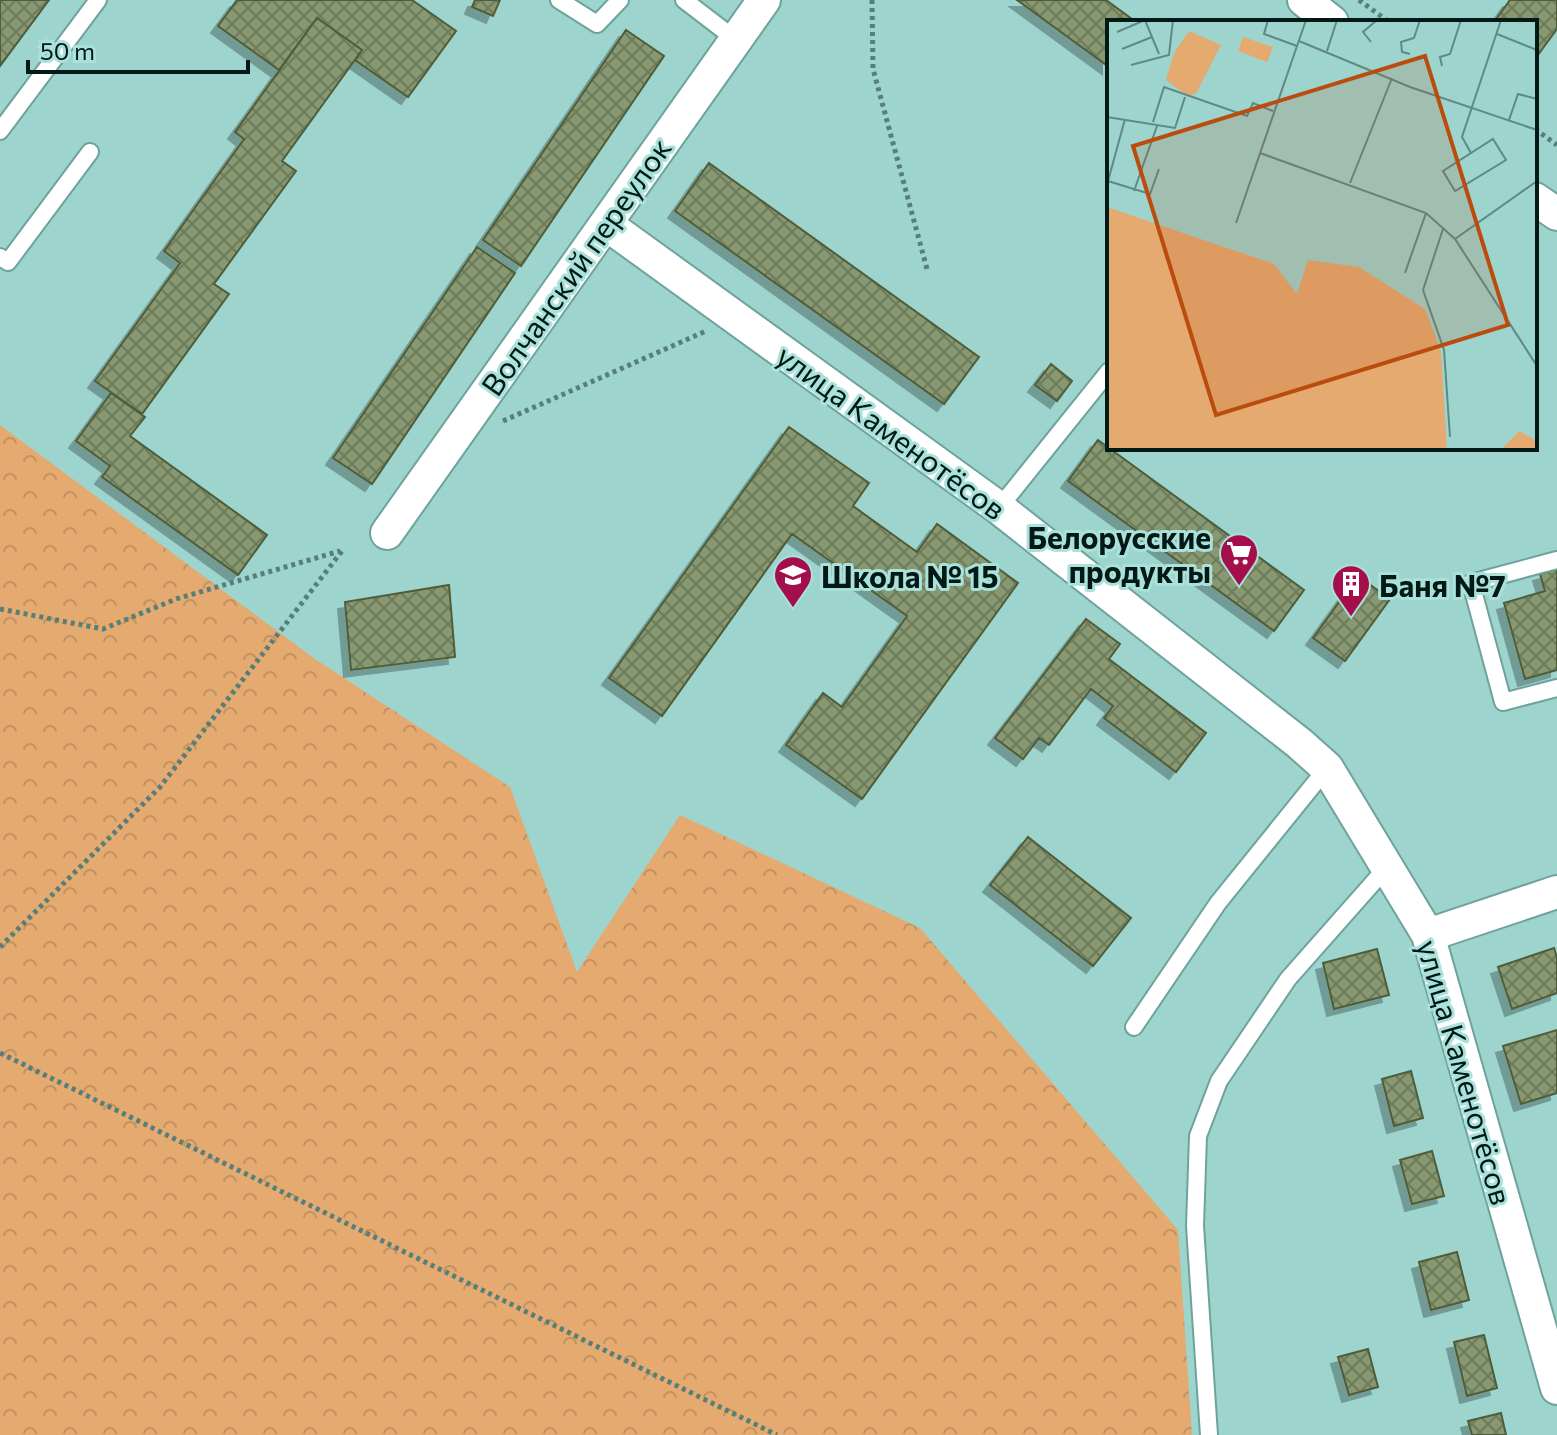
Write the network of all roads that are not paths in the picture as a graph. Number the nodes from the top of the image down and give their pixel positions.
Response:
1 (98, 0) edge
2 (559, 0) edge
3 (620, 0) edge
4 (684, 0) edge
5 (764, 0) edge
6 (1304, 0) edge
7 (1329, 20) edge
8 (735, 39) junction
9 (0, 131) edge
10 (90, 152) dead end
11 (1537, 200) edge
12 (1557, 214) edge
13 (606, 224) junction
14 (0, 257) edge
15 (1107, 373) edge
16 (999, 508) junction
17 (387, 533) dead end
18 (1557, 560) edge
19 (1557, 688) edge
20 (1327, 768) junction
21 (1387, 867) junction
22 (1557, 892) edge
23 (1428, 935) junction
24 (1134, 1027) dead end
25 (1557, 1388) edge
26 (1209, 1435) edge

1 - 9 lane
2 - 3 lane
4 - 8 lane
5 - 8 street, Волчанский переулок
6 - 7 street
8 - 13 street, Волчанский переулок
10 - 14 lane
11 - 12 street
13 - 16 street, улица Каменотёсов
13 - 17 street, Волчанский переулок
15 - 16 lane
16 - 20 street, улица Каменотёсов
18 - 19 lane
20 - 21 street, улица Каменотёсов
20 - 24 lane
21 - 23 street, улица Каменотёсов
21 - 26 lane
22 - 23 street
23 - 25 street, улица Каменотёсов

